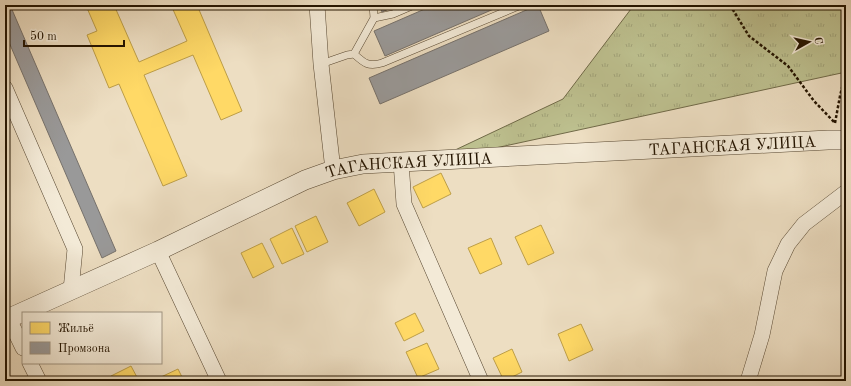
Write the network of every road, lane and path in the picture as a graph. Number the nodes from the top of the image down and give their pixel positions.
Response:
1 (317, 5) edge
2 (373, 5) edge
3 (414, 5) edge
4 (521, 5) edge
5 (730, 5) edge
6 (374, 18) junction
7 (354, 54) junction
8 (321, 64) junction
9 (846, 71) edge
10 (5, 88) edge
11 (837, 135) edge
12 (401, 162) junction
13 (333, 170) junction
14 (846, 192) edge
15 (158, 251) junction
16 (71, 290) junction
17 (22, 312) edge
18 (22, 312) edge
19 (7, 319) edge
20 (22, 346) edge
21 (30, 364) edge
22 (39, 381) edge
23 (219, 381) edge
24 (481, 381) edge
25 (748, 381) edge

1 - 8 street
2 - 6 lane
3 - 6 lane
4 - 7 lane
5 - 11 path
6 - 7 lane
7 - 8 lane
8 - 13 street
9 - 11 path
10 - 16 street
11 - 12 street, ТАГАНСКАЯ УЛИЦА
12 - 13 street, ТАГАНСКАЯ УЛИЦА
12 - 24 street
13 - 15 street, ТАГАНСКАЯ УЛИЦА
14 - 25 street
15 - 16 street, ТАГАНСКАЯ УЛИЦА
15 - 23 street
16 - 18 street, ТАГАНСКАЯ УЛИЦА
17 - 19 street, ТАГАНСКАЯ УЛИЦА
19 - 20 street
21 - 22 street

